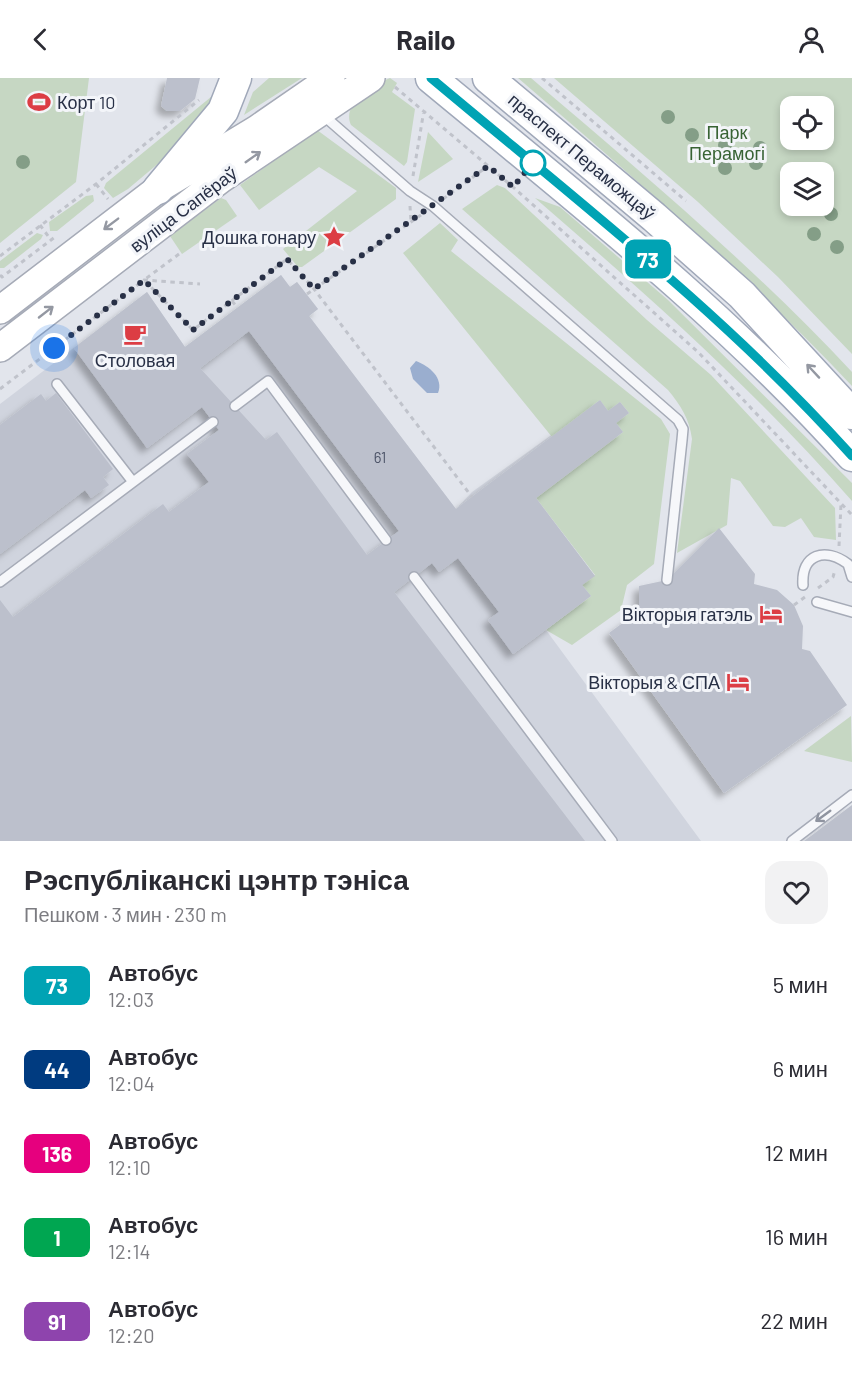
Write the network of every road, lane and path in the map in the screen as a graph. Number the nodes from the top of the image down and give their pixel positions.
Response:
1 (236, 78) edge
2 (331, 78) edge
3 (431, 78) edge
4 (488, 78) edge
5 (542, 78) edge
6 (383, 83) edge
7 (206, 95) dead end
8 (424, 110) junction
9 (318, 111) junction
10 (488, 166) junction
11 (96, 184) junction
12 (158, 189) junction
13 (410, 191) junction
14 (109, 201) dead end
15 (686, 201) dead end
16 (434, 206) junction
17 (411, 222) junction
18 (40, 225) junction
19 (61, 234) dead end
20 (51, 240) junction
21 (179, 254) dead end
22 (0, 256) edge
23 (0, 275) edge
24 (144, 280) junction
25 (200, 284) dead end
26 (314, 289) junction
27 (307, 294) dead end
28 (232, 301) junction
29 (237, 308) dead end
30 (0, 310) edge
31 (0, 348) edge
32 (57, 384) dead end
33 (0, 389) edge
34 (235, 406) dead end
35 (852, 414) edge
36 (213, 422) dead end
37 (852, 456) edge
38 (133, 482) junction
39 (472, 497) dead end
40 (852, 515) edge
41 (386, 540) dead end
42 (414, 577) dead end
43 (852, 577) edge
44 (667, 580) dead end
45 (0, 582) edge
46 (803, 585) dead end
47 (817, 602) dead end
48 (852, 612) edge
49 (852, 795) edge
50 (793, 839) edge
51 (612, 841) edge

1 - 12 main road
2 - 12 main road, вуліца Сапёраў
3 - 37 main road, праспект Пераможцаў
35 -> 4 main road, праспект Пераможцаў
5 - 15 path
6 - 8 path
6 - 9 main road, вуліца Сапёраў
7 - 11 path
8 - 10 path
8 - 13 path
9 - 13 lane
31 -> 9 main road, вуліца Сапёраў
10 - 16 path
10 - 40 path
11 - 14 path
11 - 18 path
12 -> 30 main road, вуліца Сапёраў
13 - 16 lane
13 - 17 path
16 - 17 path
16 - 44 lane
17 - 26 path
18 - 20 path
18 - 22 path
19 - 20 path
20 - 23 path
21 - 24 path
24 - 25 path
24 - 28 path
24 - 33 path
26 - 27 path
26 - 28 path
26 - 39 path
28 - 29 path
32 - 38 lane
34 - 41 lane
36 - 38 lane
38 - 45 lane
42 - 51 lane
43 - 46 lane
47 - 48 lane
49 -> 50 lane

